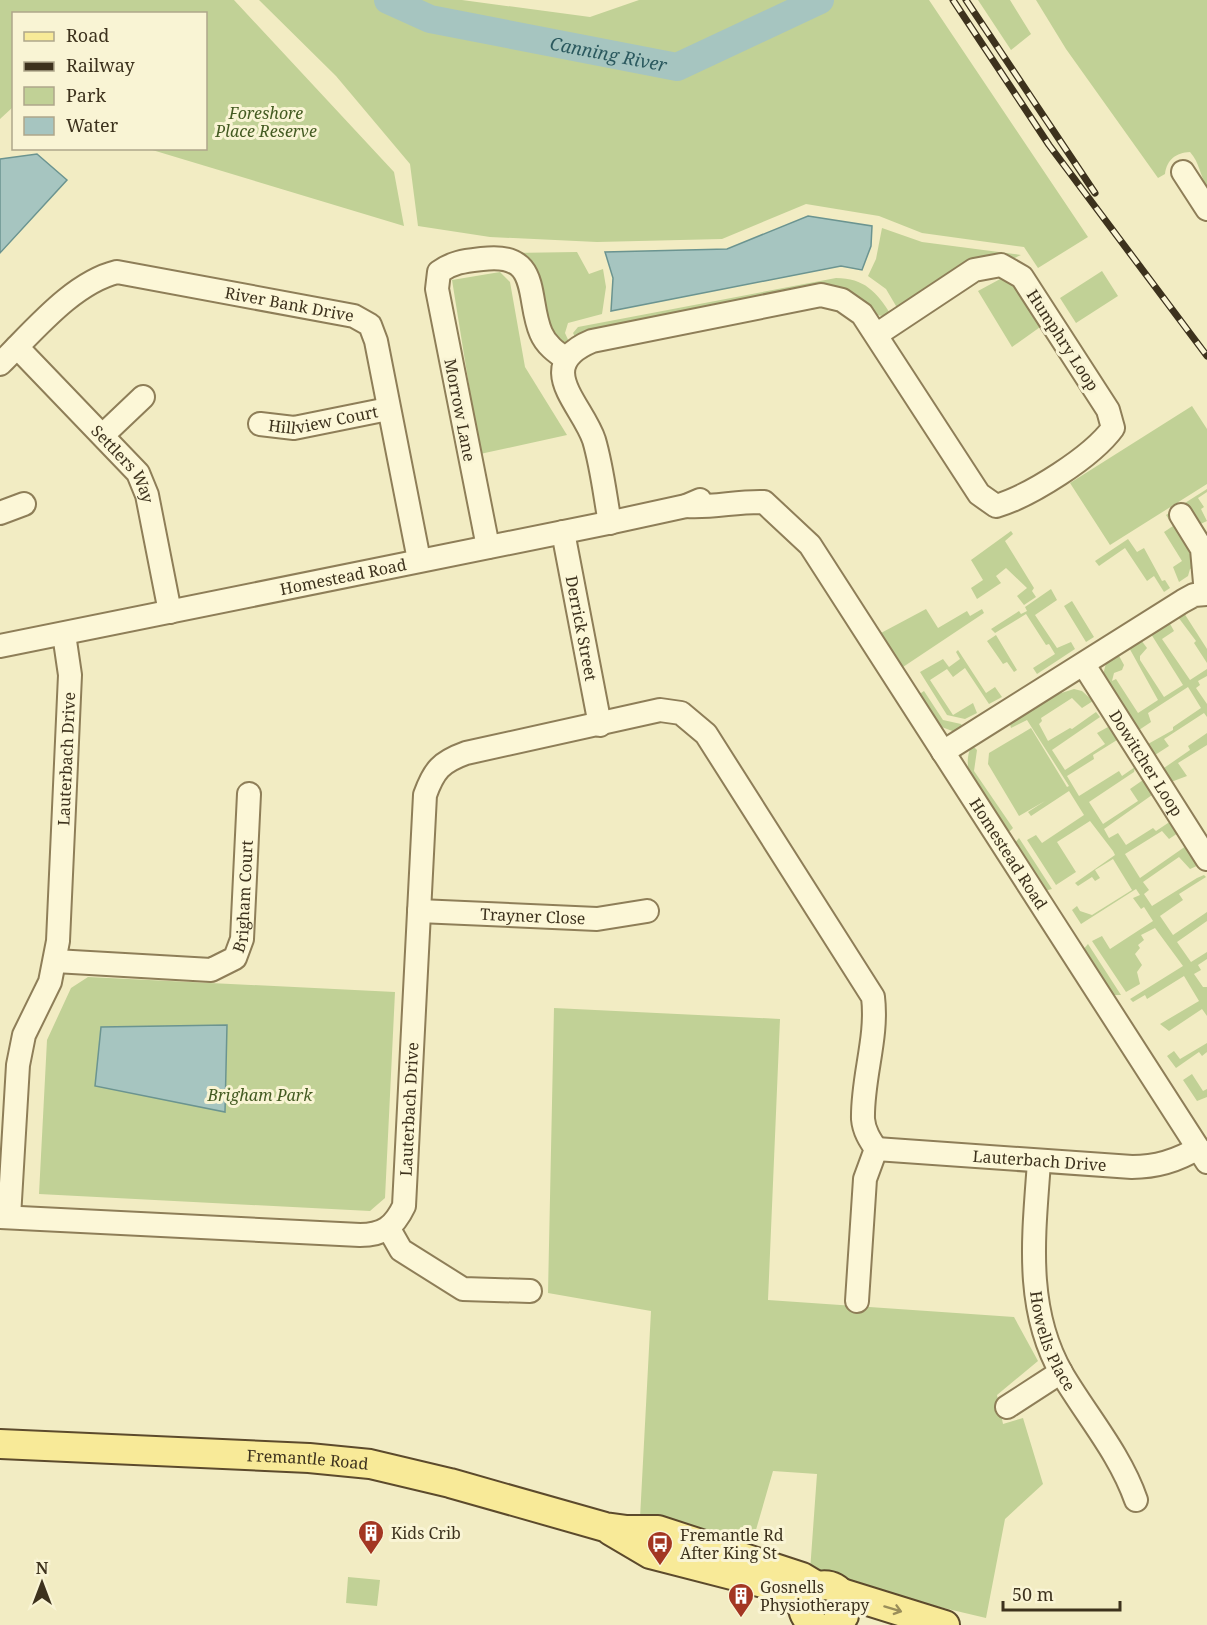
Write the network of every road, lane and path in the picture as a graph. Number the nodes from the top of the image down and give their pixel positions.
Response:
1 (1183, 172) dead end
2 (1207, 209) edge
3 (876, 335) junction
4 (17, 347) junction
5 (566, 359) junction
6 (0, 364) edge
7 (143, 397) dead end
8 (388, 410) junction
9 (260, 424) dead end
10 (103, 435) junction
11 (24, 504) dead end
12 (0, 513) edge
13 (1181, 515) dead end
14 (610, 523) junction
15 (563, 532) junction
16 (488, 547) junction
17 (419, 560) junction
18 (1206, 594) edge
19 (170, 612) junction
20 (64, 634) junction
21 (0, 646) edge
22 (1084, 665) junction
23 (600, 725) junction
24 (943, 752) junction
25 (249, 794) dead end
26 (1199, 828) edge
27 (1207, 859) edge
28 (419, 911) junction
29 (647, 911) dead end
30 (55, 961) junction
31 (876, 1149) junction
32 (1203, 1155) edge
33 (1039, 1162) junction
34 (5, 1217) edge
35 (389, 1229) junction
36 (530, 1291) dead end
37 (857, 1301) dead end
38 (1061, 1372) junction
39 (1007, 1407) dead end
40 (0, 1444) edge
41 (1136, 1500) dead end
42 (824, 1614) edge
43 (945, 1625) edge

1 - 2 street
3 - 3 street, Humphry Loop
3 - 5 street
4 - 6 street, River Bank Drive
4 - 8 street, River Bank Drive
4 - 10 street, Settlers Way
5 - 14 street
5 - 16 street, Morrow Lane
7 - 10 street
8 - 9 street, Hillview Court
8 - 17 street, River Bank Drive
10 - 19 street, Settlers Way
11 - 12 street
13 - 18 street
14 - 15 street, Homestead Road
14 - 24 street, Homestead Road
15 - 16 street, Homestead Road
15 - 23 street, Derrick Street
16 - 17 street, Homestead Road
17 - 19 street, Homestead Road
18 - 22 street
19 - 20 street, Homestead Road
20 - 21 street, Homestead Road
20 - 30 street, Lauterbach Drive
22 - 24 street
22 - 26 street, Dowitcher Loop
23 - 28 street, Lauterbach Drive
23 - 31 street, Lauterbach Drive
24 - 32 street, Homestead Road
25 - 30 street, Brigham Court
26 - 27 street, Dowitcher Loop
28 - 29 street, Trayner Close
28 - 35 street, Lauterbach Drive
30 - 34 street, Lauterbach Drive
31 - 33 street, Lauterbach Drive
31 - 37 street
32 - 33 street, Lauterbach Drive
33 - 38 street, Howells Place
34 - 35 street, Lauterbach Drive
35 - 36 street
38 - 39 street
38 - 41 street, Howells Place
40 - 42 main road, Fremantle Road
42 -> 43 main road, Fremantle Road

